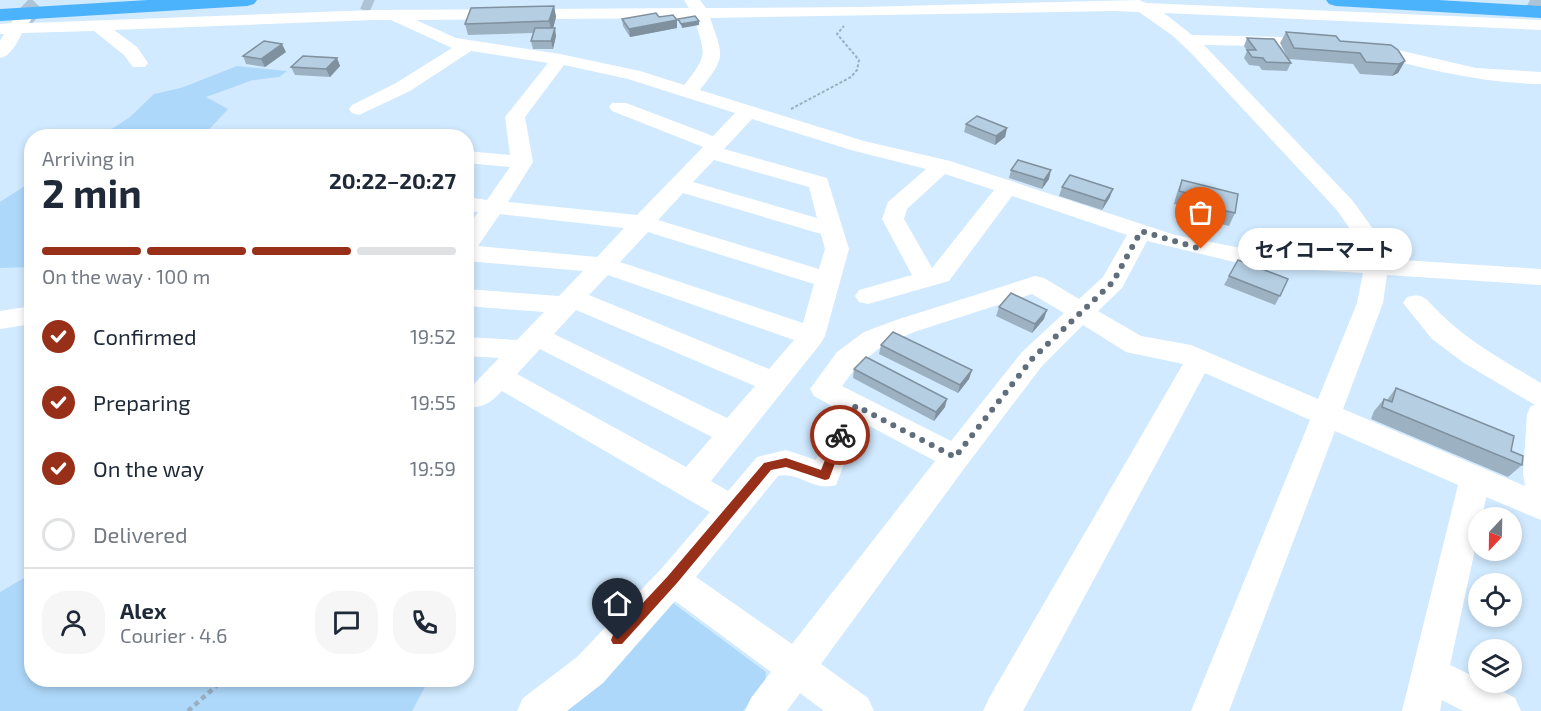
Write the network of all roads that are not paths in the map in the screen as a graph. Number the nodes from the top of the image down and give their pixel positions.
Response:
1 (93, 0) edge
2 (247, 0) edge
3 (1336, 0) edge
4 (1483, 0) edge
5 (1136, 3) edge
6 (373, 4) dead end
7 (1541, 4) edge
8 (0, 6) edge
9 (696, 6) edge
10 (1541, 12) edge
11 (395, 16) junction
12 (10, 22) edge
13 (96, 24) junction
14 (1541, 25) edge
15 (1188, 40) junction
16 (1333, 43) edge
17 (1354, 45) edge
18 (467, 46) junction
19 (0, 53) edge
20 (560, 59) junction
21 (139, 63) dead end
22 (1541, 78) edge
23 (689, 92) junction
24 (619, 107) dead end
25 (358, 109) dead end
26 (748, 111) junction
27 (713, 149) junction
28 (474, 158) edge
29 (522, 162) junction
30 (942, 166) junction
31 (679, 185) junction
32 (1008, 187) junction
33 (474, 205) edge
34 (494, 207) junction
35 (643, 223) junction
36 (833, 230) junction
37 (1141, 231) junction
38 (474, 236) edge
39 (474, 254) edge
40 (603, 265) junction
41 (1375, 266) junction
42 (1541, 277) edge
43 (926, 279) junction
44 (828, 280) junction
45 (868, 296) dead end
46 (474, 297) edge
47 (569, 302) junction
48 (1416, 303) dead end
49 (1081, 312) junction
50 (24, 316) edge
51 (0, 320) edge
52 (812, 336) junction
53 (530, 343) junction
54 (474, 346) edge
55 (1199, 359) junction
56 (499, 376) junction
57 (774, 383) junction
58 (1541, 396) edge
59 (474, 397) edge
60 (856, 406) junction
61 (1541, 414) edge
62 (1328, 415) junction
63 (731, 433) junction
64 (955, 457) junction
65 (1475, 478) junction
66 (690, 484) junction
67 (1541, 489) edge
68 (1541, 507) edge
69 (731, 509) junction
70 (673, 580) junction
71 (796, 668) junction
72 (1430, 674) junction
73 (536, 711) edge
74 (764, 711) edge
75 (855, 711) edge
76 (1002, 711) edge
77 (1210, 711) edge
78 (1421, 711) edge
79 (1502, 711) edge

1 - 8 highway
2 - 12 highway
3 - 10 highway
4 - 7 highway
5 - 9 street
5 - 14 street
5 - 15 street
6 - 11 street
9 - 11 street
9 - 23 street
11 - 13 street
11 - 18 street
12 - 13 street
12 - 19 street
13 - 21 street
15 - 16 street
15 - 41 street
17 - 22 street
18 - 20 street
18 - 25 street
20 - 23 street
20 - 29 street
23 - 26 street
24 - 27 street
26 - 27 street
26 - 30 street
27 - 31 street
27 - 36 street
28 - 29 street
29 - 34 street
30 - 32 street
30 - 43 street
31 - 35 street
31 - 36 street
32 - 37 street
32 - 43 street
33 - 34 street
34 - 35 street
34 - 38 street
35 - 40 street
35 - 44 street
36 - 44 street
37 - 41 street
37 - 49 street
39 - 40 street
40 - 47 street
40 - 52 street
41 - 42 street
41 - 62 street
43 - 45 street
44 - 52 street
46 - 47 street
47 - 53 street
47 - 57 street
48 - 58 street
49 - 55 street
49 - 60 street
49 - 64 street
50 - 51 street
52 - 57 street
53 - 54 street
53 - 56 street
53 - 63 street
55 - 62 street
55 - 76 street
56 - 59 street
56 - 66 street
57 - 63 street
60 - 64 street
60 - 69 street
61 - 67 street
62 - 65 street
62 - 77 street
63 - 66 street
64 - 71 street
65 - 68 street
65 - 72 street
66 - 69 street
69 - 70 street
70 - 71 street
70 - 73 street
71 - 74 street
71 - 75 street
72 - 78 street
72 - 79 street

